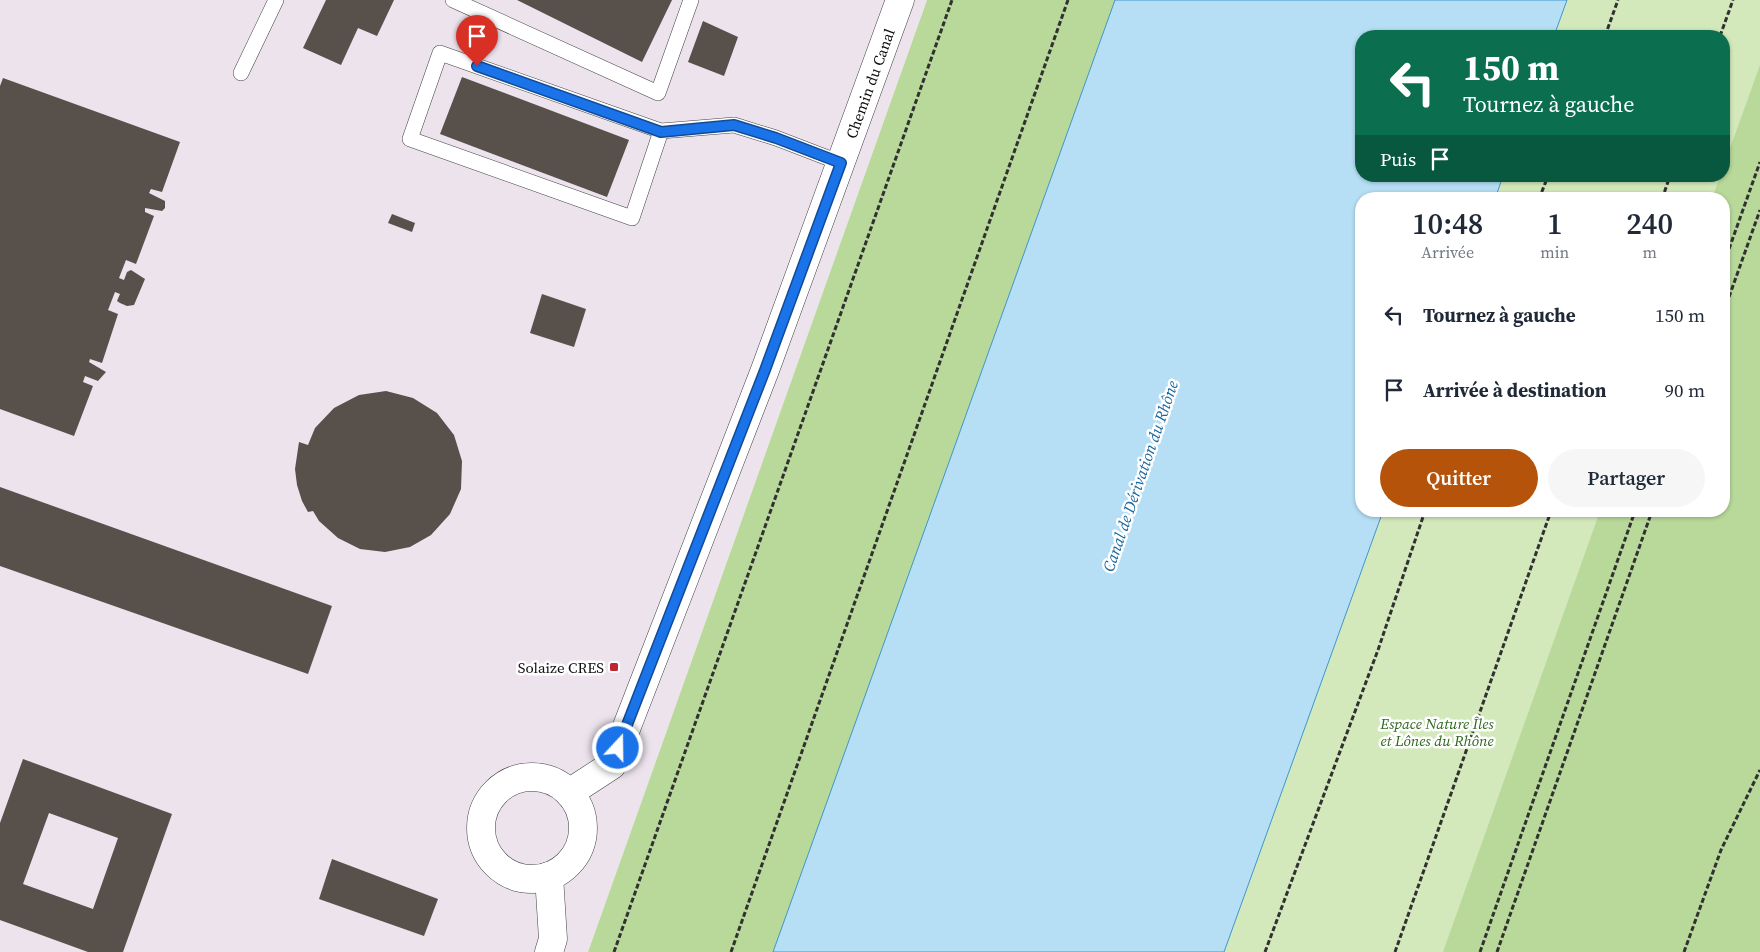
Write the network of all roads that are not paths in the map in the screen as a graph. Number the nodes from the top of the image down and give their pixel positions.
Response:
1 (276, 0) edge
2 (453, 0) edge
3 (692, 0) edge
4 (900, 0) edge
5 (241, 73) dead end
6 (661, 132) junction
7 (841, 163) junction
8 (569, 793) junction
9 (549, 876) junction
10 (549, 952) edge

1 - 5 lane
2 - 3 lane
4 - 7 street, Chemin du Canal
6 - 6 lane
6 - 7 lane
7 - 8 street, Chemin du Canal
8 - 9 street
8 - 9 street
9 - 10 street

